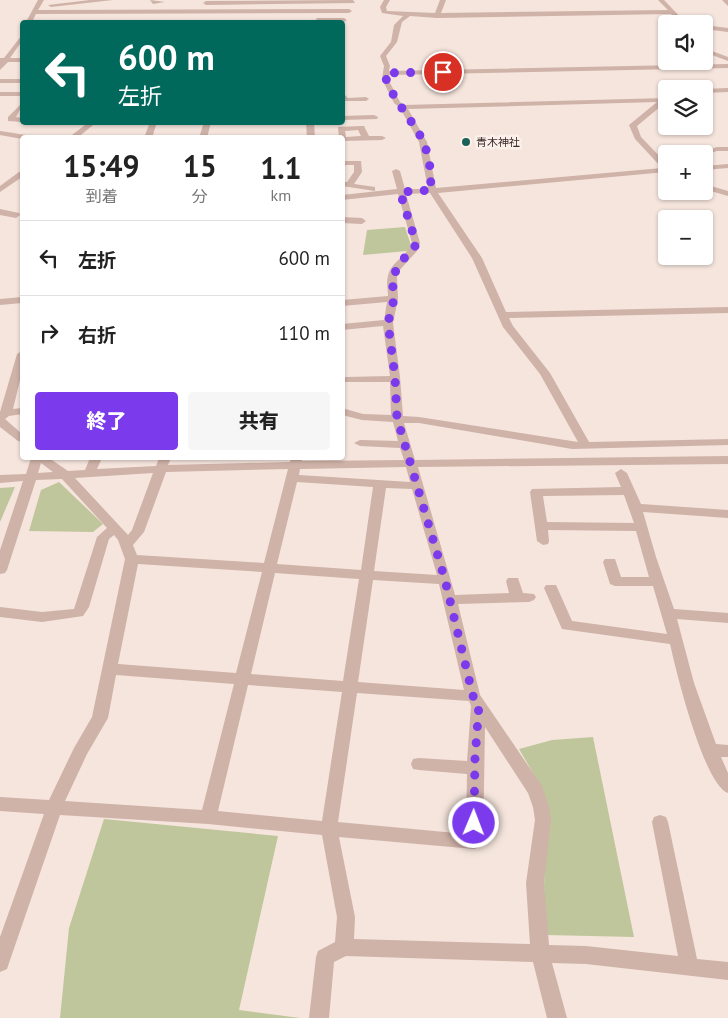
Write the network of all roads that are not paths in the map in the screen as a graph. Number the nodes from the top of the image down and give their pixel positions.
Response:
1 (41, 0) edge
2 (105, 0) edge
3 (110, 0) edge
4 (153, 0) edge
5 (387, 0) edge
6 (443, 0) edge
7 (661, 0) edge
8 (725, 0) edge
9 (78, 1) edge
10 (280, 1) edge
11 (354, 1) edge
12 (162, 2) dead end
13 (200, 2) edge
14 (240, 3) junction
15 (728, 4) edge
16 (35, 9) junction
17 (349, 11) junction
18 (79, 12) junction
19 (118, 12) junction
20 (157, 12) junction
21 (194, 12) junction
22 (238, 12) junction
23 (280, 12) junction
24 (672, 12) junction
25 (409, 15) junction
26 (675, 15) edge
27 (437, 16) junction
28 (31, 20) edge
29 (74, 20) dead end
30 (114, 20) dead end
31 (154, 20) dead end
32 (191, 20) dead end
33 (236, 20) dead end
34 (280, 20) dead end
35 (344, 20) edge
36 (713, 28) edge
37 (728, 30) edge
38 (20, 40) edge
39 (14, 49) junction
40 (20, 49) edge
41 (725, 49) dead end
42 (713, 50) edge
43 (713, 53) edge
44 (728, 59) edge
45 (3, 60) edge
46 (20, 60) edge
47 (728, 66) edge
48 (0, 68) edge
49 (385, 73) junction
50 (0, 81) edge
51 (20, 81) edge
52 (728, 90) edge
53 (713, 91) edge
54 (0, 94) edge
55 (20, 94) edge
56 (345, 98) edge
57 (366, 99) dead end
58 (658, 101) edge
59 (658, 106) edge
60 (20, 108) edge
61 (403, 108) junction
62 (361, 109) dead end
63 (345, 110) edge
64 (374, 117) dead end
65 (345, 118) edge
66 (20, 120) edge
67 (90, 125) edge
68 (0, 133) edge
69 (75, 135) edge
70 (20, 136) edge
71 (382, 138) dead end
72 (345, 139) edge
73 (728, 149) edge
74 (713, 150) edge
75 (657, 156) edge
76 (345, 162) edge
77 (728, 166) edge
78 (713, 167) edge
79 (396, 171) dead end
80 (658, 171) edge
81 (20, 178) edge
82 (346, 184) edge
83 (713, 189) edge
84 (0, 190) edge
85 (432, 190) junction
86 (387, 192) junction
87 (400, 192) junction
88 (728, 194) edge
89 (345, 198) edge
90 (0, 212) edge
91 (16, 214) dead end
92 (345, 220) edge
93 (362, 221) dead end
94 (394, 299) junction
95 (20, 300) edge
96 (345, 303) edge
97 (0, 304) edge
98 (728, 310) edge
99 (504, 315) junction
100 (388, 323) junction
101 (345, 327) edge
102 (20, 360) edge
103 (395, 379) junction
104 (346, 380) dead end
105 (20, 412) edge
106 (345, 412) edge
107 (2, 417) edge
108 (397, 418) junction
109 (20, 437) edge
110 (360, 442) dead end
111 (728, 442) edge
112 (405, 445) junction
113 (585, 445) junction
114 (36, 460) edge
115 (45, 460) edge
116 (95, 460) edge
117 (728, 460) edge
118 (297, 461) edge
119 (163, 463) edge
120 (410, 464) junction
121 (621, 473) dead end
122 (89, 474) junction
123 (65, 475) junction
124 (32, 477) junction
125 (294, 478) junction
126 (0, 479) edge
127 (380, 484) junction
128 (416, 486) junction
129 (629, 491) junction
130 (636, 508) junction
131 (728, 514) edge
132 (541, 526) junction
133 (640, 527) junction
134 (114, 529) junction
135 (544, 541) dead end
136 (127, 544) junction
137 (132, 559) junction
138 (610, 562) dead end
139 (270, 568) junction
140 (0, 570) edge
141 (367, 574) junction
142 (445, 580) junction
143 (513, 581) dead end
144 (658, 582) junction
145 (551, 588) dead end
146 (449, 600) junction
147 (0, 612) edge
148 (670, 614) junction
149 (728, 618) edge
150 (676, 640) junction
151 (108, 669) junction
152 (244, 678) junction
153 (350, 688) junction
154 (476, 700) junction
155 (710, 750) junction
156 (728, 751) edge
157 (419, 764) dead end
158 (475, 768) junction
159 (728, 786) edge
160 (0, 804) edge
161 (54, 808) junction
162 (208, 817) junction
163 (660, 822) dead end
164 (329, 828) junction
165 (344, 947) junction
166 (540, 953) junction
167 (0, 963) edge
168 (689, 967) junction
169 (728, 971) edge
170 (319, 1018) edge
171 (557, 1018) edge

1 - 16 street
2 - 3 street
2 - 9 street
4 - 12 street
5 - 25 street
6 - 27 street
7 - 24 street
8 - 15 street
9 - 16 street
10 - 11 street
10 - 14 street
10 - 23 street
11 - 17 street
13 - 14 street
13 - 21 street
14 - 22 street
16 - 18 street
16 - 28 street
17 - 23 street
17 - 35 street
18 - 19 street
18 - 29 street
19 - 20 street
19 - 30 street
20 - 21 street
20 - 31 street
21 - 22 street
21 - 32 street
22 - 23 street
22 - 33 street
23 - 34 street
24 - 26 street
24 - 27 street
25 - 27 street
25 - 49 street
36 - 37 street
38 - 39 street
39 - 40 street
39 - 45 street
41 - 42 street
43 - 44 street
45 - 46 street
45 - 48 street
47 - 49 street
49 - 61 street
50 - 51 street
52 - 53 street
54 - 55 street
56 - 57 street
58 - 61 street
59 - 75 street
60 - 66 street
61 - 85 street
62 - 63 street
64 - 65 street
67 - 69 street
68 - 70 street
71 - 72 street
73 - 74 street
76 - 82 street
77 - 78 street
79 - 87 street
80 - 85 street
81 - 84 street
82 - 86 street
83 - 88 street
85 - 87 street
85 - 99 street
86 - 87 street
86 - 89 street
87 - 94 street
90 - 91 street
92 - 93 street
94 - 96 street
94 - 100 street
95 - 97 street
98 - 99 street
99 - 113 street
100 - 101 street
100 - 103 street
102 - 107 street
103 - 104 street
103 - 108 street
105 - 107 street
106 - 108 street
107 - 109 street
108 - 112 street
108 - 113 street
110 - 112 street
111 - 113 street
112 - 120 street
114 - 124 street
115 - 123 street
116 - 122 street
117 - 120 street
118 - 119 street
118 - 120 street
118 - 125 street
119 - 122 street
119 - 136 street
120 - 128 street
121 - 129 street
122 - 123 street
123 - 124 street
123 - 134 street
124 - 126 street
124 - 140 street
125 - 127 street
125 - 139 street
127 - 128 street
127 - 141 street
128 - 142 street
129 - 130 street
129 - 132 street
130 - 131 street
130 - 133 street
132 - 133 street
132 - 135 street
133 - 144 street
134 - 136 street
134 - 147 street
136 - 137 street
137 - 139 street
137 - 151 street
138 - 144 street
139 - 141 street
139 - 152 street
141 - 142 street
141 - 153 street
142 - 146 street
143 - 146 street
144 - 148 street
145 - 150 street
146 - 154 street
148 - 149 street
148 - 150 street
150 - 155 street
151 - 152 street
151 - 161 street
152 - 153 street
152 - 162 street
153 - 154 street
153 - 164 street
154 - 158 street
154 - 166 street
155 - 156 street
155 - 159 street
157 - 158 street
158 - 164 street
160 - 161 street
161 - 162 street
161 - 167 street
162 - 164 street
163 - 168 street
164 - 165 street
165 - 166 street
165 - 170 street
166 - 168 street
166 - 171 street
168 - 169 street

